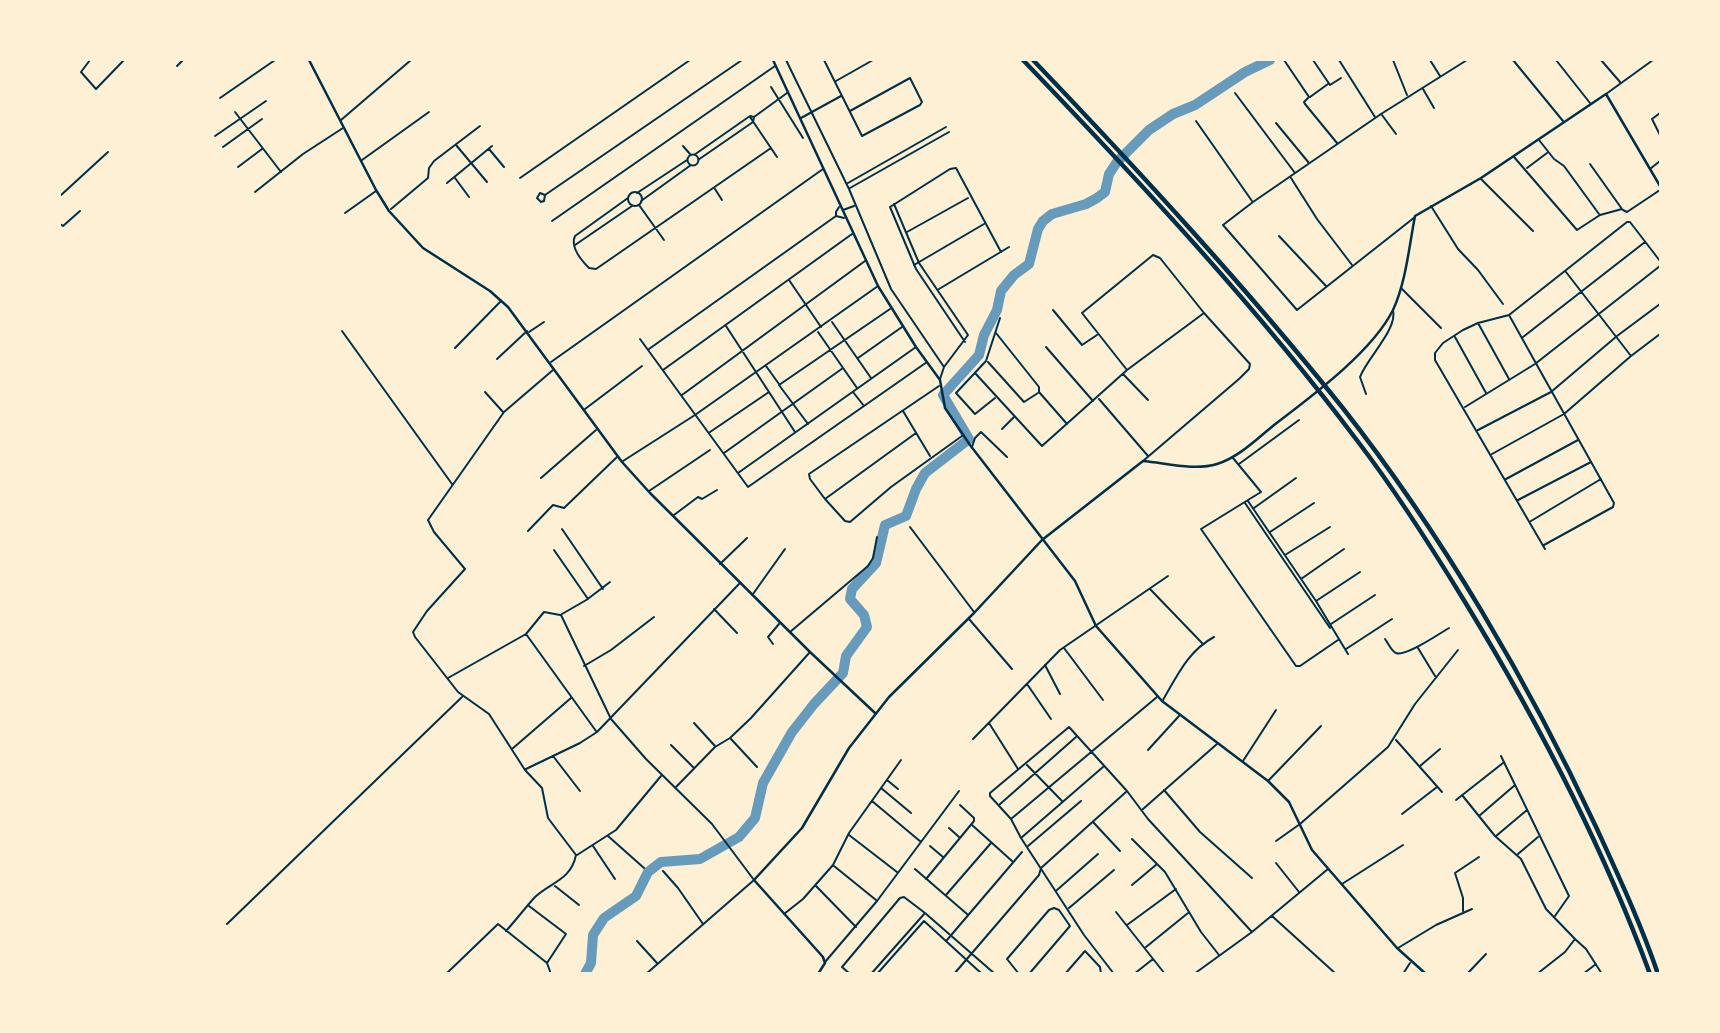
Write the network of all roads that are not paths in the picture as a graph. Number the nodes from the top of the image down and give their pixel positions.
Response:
1 (90, 60) edge
2 (124, 60) edge
3 (183, 60) edge
4 (275, 60) edge
5 (309, 60) edge
6 (411, 60) edge
7 (690, 60) edge
8 (741, 60) edge
9 (773, 60) edge
10 (786, 60) edge
11 (824, 60) edge
12 (873, 60) edge
13 (1023, 60) edge
14 (1033, 60) edge
15 (1284, 60) edge
16 (1312, 60) edge
17 (1339, 60) edge
18 (1393, 60) edge
19 (1430, 60) edge
20 (1467, 60) edge
21 (1513, 60) edge
22 (1556, 60) edge
23 (1601, 60) edge
24 (1653, 60) edge
25 (776, 65) junction
26 (177, 66) dead end
27 (1440, 77) junction
28 (1341, 78) dead end
29 (835, 81) junction
30 (1621, 83) junction
31 (1329, 84) junction
32 (771, 86) dead end
33 (1422, 88) junction
34 (788, 93) junction
35 (1235, 93) dead end
36 (1605, 94) junction
37 (842, 95) junction
38 (1408, 96) junction
39 (1309, 97) junction
40 (220, 98) dead end
41 (780, 99) junction
42 (266, 101) dead end
43 (1591, 104) junction
44 (1434, 108) dead end
45 (850, 111) junction
46 (235, 112) dead end
47 (429, 112) dead end
48 (812, 112) junction
49 (1661, 113) edge
50 (1381, 114) junction
51 (750, 116) junction
52 (754, 117) junction
53 (802, 117) junction
54 (240, 118) junction
55 (1375, 118) junction
56 (262, 119) dead end
57 (341, 121) junction
58 (1196, 121) dead end
59 (753, 122) junction
60 (1564, 122) junction
61 (1276, 123) dead end
62 (480, 126) dead end
63 (343, 127) junction
64 (946, 127) dead end
65 (248, 129) junction
66 (949, 132) dead end
67 (934, 133) junction
68 (1396, 134) dead end
69 (1661, 135) edge
70 (215, 136) dead end
71 (803, 138) dead end
72 (937, 139) junction
73 (1539, 140) junction
74 (456, 144) junction
75 (1337, 144) junction
76 (492, 146) dead end
77 (683, 146) dead end
78 (223, 147) dead end
79 (262, 148) junction
80 (771, 148) junction
81 (489, 149) junction
82 (108, 152) dead end
83 (1548, 152) junction
84 (690, 155) junction
85 (695, 155) junction
86 (1514, 156) junction
87 (777, 158) dead end
88 (687, 160) junction
89 (698, 160) junction
90 (361, 161) junction
91 (1661, 161) edge
92 (472, 163) junction
93 (1310, 164) junction
94 (1590, 164) dead end
95 (691, 165) junction
96 (1127, 165) junction
97 (238, 167) dead end
98 (504, 167) dead end
99 (824, 169) junction
100 (1526, 169) junction
101 (1650, 169) junction
102 (281, 172) junction
103 (1296, 174) junction
104 (454, 177) junction
105 (1291, 177) junction
106 (520, 178) dead end
107 (1481, 178) junction
108 (488, 182) dead end
109 (447, 183) dead end
110 (847, 183) junction
111 (1660, 185) edge
112 (714, 188) junction
113 (849, 189) junction
114 (376, 190) junction
115 (255, 192) dead end
116 (637, 193) junction
117 (545, 195) dead end
118 (60, 196) edge
119 (469, 197) dead end
120 (969, 197) junction
121 (628, 198) junction
122 (722, 200) dead end
123 (642, 201) junction
124 (1253, 202) junction
125 (894, 203) junction
126 (639, 205) junction
127 (1431, 205) junction
128 (632, 206) junction
129 (856, 206) junction
130 (842, 209) junction
131 (1622, 209) junction
132 (80, 211) dead end
133 (389, 211) junction
134 (345, 213) dead end
135 (1600, 215) junction
136 (836, 216) junction
137 (1415, 216) junction
138 (845, 218) junction
139 (552, 222) dead end
140 (60, 224) edge
141 (985, 224) junction
142 (656, 229) junction
143 (1533, 231) dead end
144 (907, 233) junction
145 (852, 234) junction
146 (1279, 236) dead end
147 (664, 240) dead end
148 (1645, 242) junction
149 (575, 246) junction
150 (1009, 247) dead end
151 (1001, 252) junction
152 (865, 261) junction
153 (1661, 261) edge
154 (919, 263) junction
155 (914, 265) junction
156 (1352, 266) junction
157 (1661, 266) edge
158 (1566, 271) junction
159 (789, 280) junction
160 (878, 286) junction
161 (1326, 287) junction
162 (1401, 288) junction
163 (939, 290) junction
164 (1582, 293) junction
165 (501, 300) junction
166 (806, 304) junction
167 (1503, 304) dead end
168 (1661, 304) edge
169 (891, 308) junction
170 (1393, 309) junction
171 (1053, 310) dead end
172 (1204, 313) junction
173 (1599, 314) junction
174 (1509, 315) junction
175 (1000, 318) dead end
176 (831, 321) junction
177 (544, 322) dead end
178 (1478, 323) junction
179 (726, 326) junction
180 (903, 327) junction
181 (1441, 327) dead end
182 (821, 328) junction
183 (342, 331) dead end
184 (817, 331) junction
185 (528, 332) junction
186 (995, 332) junction
187 (1098, 334) junction
188 (1661, 334) edge
189 (1454, 335) junction
190 (1617, 337) junction
191 (1522, 338) junction
192 (640, 339) dead end
193 (844, 340) junction
194 (965, 342) junction
195 (916, 347) junction
196 (1046, 347) dead end
197 (455, 348) dead end
198 (830, 349) junction
199 (648, 350) junction
200 (743, 350) junction
201 (1631, 356) junction
202 (497, 359) dead end
203 (857, 359) junction
204 (986, 361) junction
205 (927, 362) junction
206 (550, 363) junction
207 (1535, 364) junction
208 (642, 366) dead end
209 (766, 366) junction
210 (944, 367) junction
211 (843, 368) junction
212 (554, 369) junction
213 (663, 370) junction
214 (1128, 370) junction
215 (757, 372) junction
216 (975, 373) junction
217 (1123, 374) junction
218 (871, 379) junction
219 (940, 380) junction
220 (1510, 380) junction
221 (779, 385) junction
222 (940, 385) junction
223 (858, 388) junction
224 (769, 391) junction
225 (485, 392) dead end
226 (853, 392) junction
227 (1039, 392) junction
228 (1551, 392) junction
229 (1366, 394) dead end
230 (1487, 394) junction
231 (681, 396) junction
232 (996, 397) junction
233 (1098, 398) junction
234 (1148, 400) dead end
235 (1094, 401) junction
236 (793, 403) junction
237 (864, 407) junction
238 (1464, 407) junction
239 (584, 410) junction
240 (782, 411) junction
241 (903, 411) junction
242 (504, 412) junction
243 (1564, 414) junction
244 (693, 416) junction
245 (1014, 417) junction
246 (1299, 420) dead end
247 (808, 424) junction
248 (1067, 425) junction
249 (597, 429) junction
250 (1002, 429) dead end
251 (1477, 430) junction
252 (796, 432) junction
253 (708, 433) junction
254 (916, 433) junction
255 (964, 437) junction
256 (1578, 439) junction
257 (971, 447) junction
258 (710, 450) dead end
259 (723, 454) junction
260 (1491, 455) junction
261 (618, 456) junction
262 (1149, 456) junction
263 (931, 457) junction
264 (1007, 457) dead end
265 (1233, 458) junction
266 (622, 461) junction
267 (1143, 461) junction
268 (1592, 462) junction
269 (1238, 464) junction
270 (737, 474) junction
271 (541, 478) dead end
272 (1296, 478) dead end
273 (1602, 478) junction
274 (1505, 480) junction
275 (453, 485) junction
276 (717, 490) dead end
277 (649, 491) junction
278 (825, 499) junction
279 (1246, 501) junction
280 (1517, 501) junction
281 (1314, 503) dead end
282 (1251, 509) junction
283 (672, 516) junction
284 (1530, 522) junction
285 (910, 527) dead end
286 (1330, 527) dead end
287 (562, 529) dead end
288 (528, 531) dead end
289 (1270, 532) junction
290 (1266, 535) junction
291 (877, 537) dead end
292 (747, 538) dead end
293 (1042, 540) junction
294 (1543, 545) junction
295 (785, 549) dead end
296 (1343, 549) dead end
297 (1545, 549) dead end
298 (554, 550) dead end
299 (1285, 555) junction
300 (1281, 557) junction
301 (720, 564) junction
302 (1360, 572) dead end
303 (1168, 576) dead end
304 (1301, 579) junction
305 (1297, 581) junction
306 (610, 582) dead end
307 (739, 583) junction
308 (1149, 588) junction
309 (603, 589) junction
310 (752, 595) junction
311 (1375, 595) dead end
312 (588, 599) junction
313 (1316, 601) junction
314 (1312, 603) junction
315 (714, 609) junction
316 (974, 612) junction
317 (561, 615) junction
318 (654, 617) dead end
319 (969, 618) junction
320 (1392, 619) dead end
321 (780, 623) junction
322 (1329, 625) junction
323 (1096, 626) junction
324 (1449, 628) dead end
325 (790, 632) junction
326 (737, 633) dead end
327 (526, 634) junction
328 (1214, 637) dead end
329 (1385, 639) dead end
330 (1338, 640) junction
331 (1203, 643) junction
332 (774, 644) dead end
333 (1417, 647) junction
334 (1063, 648) junction
335 (1345, 650) junction
336 (1458, 650) dead end
337 (810, 652) junction
338 (1348, 654) dead end
339 (1045, 664) junction
340 (584, 666) junction
341 (1012, 669) dead end
342 (1436, 676) junction
343 (447, 678) junction
344 (1027, 683) junction
345 (1060, 694) dead end
346 (1158, 696) junction
347 (463, 697) junction
348 (572, 697) junction
349 (1103, 700) dead end
350 (1162, 701) junction
351 (1276, 710) dead end
352 (876, 713) junction
353 (1179, 716) junction
354 (611, 719) junction
355 (1051, 719) dead end
356 (989, 722) junction
357 (694, 723) dead end
358 (1321, 726) dead end
359 (597, 732) junction
360 (1077, 736) junction
361 (730, 738) junction
362 (972, 739) dead end
363 (1395, 739) junction
364 (1217, 744) junction
365 (671, 745) dead end
366 (715, 747) junction
367 (512, 749) junction
368 (1440, 749) dead end
369 (1149, 750) dead end
370 (1090, 751) junction
371 (553, 756) junction
372 (1501, 756) dead end
373 (901, 760) dead end
374 (1242, 762) junction
375 (1503, 762) junction
376 (1026, 764) junction
377 (1104, 766) junction
378 (1420, 766) junction
379 (694, 767) junction
380 (757, 767) dead end
381 (525, 770) junction
382 (1018, 770) junction
383 (1035, 774) junction
384 (662, 775) junction
385 (886, 779) junction
386 (1268, 781) junction
387 (1515, 785) junction
388 (1438, 786) junction
389 (1049, 787) junction
390 (676, 788) junction
391 (880, 788) junction
392 (898, 789) dead end
393 (1164, 790) junction
394 (580, 791) dead end
395 (959, 791) dead end
396 (1127, 791) junction
397 (1442, 792) dead end
398 (1462, 795) junction
399 (872, 800) junction
400 (1456, 800) dead end
401 (1081, 801) dead end
402 (1063, 802) junction
403 (960, 805) dead end
404 (998, 806) junction
405 (1142, 810) junction
406 (1527, 810) junction
407 (911, 813) dead end
408 (1402, 814) dead end
409 (1478, 817) junction
410 (1011, 819) junction
411 (1093, 822) junction
412 (1300, 824) junction
413 (971, 825) junction
414 (949, 828) dead end
415 (848, 834) junction
416 (608, 835) junction
417 (1495, 836) junction
418 (1539, 836) junction
419 (960, 838) junction
420 (1021, 838) junction
421 (1132, 838) dead end
422 (1276, 841) dead end
423 (921, 842) junction
424 (991, 843) junction
425 (843, 844) junction
426 (592, 845) junction
427 (1403, 845) dead end
428 (847, 846) dead end
429 (930, 846) dead end
430 (1027, 847) junction
431 (1120, 851) dead end
432 (1022, 852) dead end
433 (1098, 854) dead end
434 (1517, 854) junction
435 (576, 855) junction
436 (1479, 857) dead end
437 (943, 858) junction
438 (1013, 861) junction
439 (1158, 863) junction
440 (1276, 863) dead end
441 (833, 865) junction
442 (644, 868) dead end
443 (1041, 868) junction
444 (915, 869) dead end
445 (1329, 869) junction
446 (1114, 870) dead end
447 (663, 871) dead end
448 (898, 873) junction
449 (615, 878) dead end
450 (1252, 878) dead end
451 (926, 879) junction
452 (754, 880) junction
453 (1342, 884) junction
454 (554, 886) junction
455 (815, 886) junction
456 (1132, 886) dead end
457 (1177, 888) junction
458 (1056, 891) junction
459 (1300, 893) junction
460 (945, 896) junction
461 (877, 901) junction
462 (579, 905) dead end
463 (528, 906) junction
464 (1068, 909) junction
465 (1472, 909) dead end
466 (1116, 912) dead end
467 (1189, 912) junction
468 (1463, 912) junction
469 (925, 913) junction
470 (784, 915) junction
471 (968, 915) junction
472 (1272, 916) junction
473 (1555, 916) junction
474 (227, 924) dead end
475 (703, 925) junction
476 (1126, 925) junction
477 (856, 927) junction
478 (506, 931) junction
479 (1252, 932) junction
480 (951, 935) junction
481 (1575, 939) junction
482 (637, 941) dead end
483 (947, 941) junction
484 (1145, 948) junction
485 (1397, 948) junction
486 (892, 949) junction
487 (896, 952) junction
488 (972, 953) junction
489 (1486, 954) dead end
490 (1219, 956) junction
491 (1153, 958) junction
492 (967, 959) junction
493 (1411, 962) junction
494 (547, 963) junction
495 (825, 963) junction
496 (657, 964) junction
497 (1596, 964) junction
498 (446, 974) edge
499 (551, 974) edge
500 (646, 974) edge
501 (818, 974) edge
502 (850, 974) edge
503 (871, 974) edge
504 (877, 974) edge
505 (954, 974) edge
506 (982, 974) edge
507 (995, 974) edge
508 (1019, 974) edge
509 (1029, 974) edge
510 (1065, 974) edge
511 (1101, 974) edge
512 (1114, 974) edge
513 (1134, 974) edge
514 (1165, 974) edge
515 (1194, 974) edge
516 (1336, 974) edge
517 (1403, 974) edge
518 (1426, 974) edge
519 (1467, 974) edge
520 (1537, 974) edge
521 (1583, 974) edge
522 (1602, 974) edge
523 (1650, 974) edge
524 (1658, 974) edge

1 - 2 street
3 - 26 street
4 - 40 street
5 - 57 street
6 - 57 street
7 - 106 street
8 - 117 street
9 - 25 street
10 - 48 street
11 - 29 street
12 - 29 street
13 - 96 highway
14 - 96 highway
15 - 39 street
16 - 31 street
17 - 55 street
18 - 38 street
19 - 27 street
20 - 27 street
21 - 60 street
22 - 43 street
23 - 30 street
24 - 30 street
25 - 34 street
25 - 139 street
27 - 33 street
28 - 31 street
29 - 37 street
30 - 36 street
31 - 39 street
32 - 41 street
33 - 38 street
33 - 44 street
34 - 41 street
34 - 53 street
35 - 103 street
36 - 43 street
36 - 101 street
37 - 45 street
37 - 48 street
38 - 50 street
39 - 75 street
41 - 52 street
41 - 71 street
42 - 54 street
43 - 60 street
45 - 45 street
46 - 54 street
47 - 90 street
48 - 53 street
48 - 110 street
49 - 69 street
50 - 55 street
50 - 68 street
51 - 52 street
51 - 59 street
51 - 85 street
52 - 59 street
53 - 99 street
54 - 65 street
54 - 70 street
55 - 75 street
56 - 65 street
57 - 63 street
58 - 124 street
59 - 80 street
59 - 89 street
60 - 73 street
61 - 93 street
62 - 74 street
63 - 90 street
63 - 102 street
64 - 67 street
65 - 78 street
65 - 79 street
66 - 72 street
67 - 72 street
67 - 110 street
72 - 113 street
73 - 83 street
73 - 86 street
74 - 92 street
74 - 133 street
75 - 93 street
76 - 81 street
77 - 84 street
79 - 97 street
79 - 102 street
80 - 87 street
80 - 112 street
81 - 92 street
81 - 98 street
82 - 118 street
83 - 100 street
83 - 135 street
84 - 85 street
84 - 88 street
85 - 89 street
86 - 100 street
86 - 107 street
88 - 95 street
88 - 116 street
89 - 95 street
90 - 114 street
91 - 101 street
92 - 104 street
92 - 108 street
93 - 103 street
94 - 131 street
95 - 123 street
96 - 523 highway
96 - 524 highway
99 - 130 street
99 - 206 street
100 - 135 street
101 - 111 street
102 - 115 street
103 - 105 street
104 - 109 street
104 - 119 street
105 - 124 street
105 - 156 street
107 - 127 street
107 - 143 street
110 - 113 street
111 - 131 street
112 - 122 street
112 - 142 street
113 - 129 street
114 - 133 street
114 - 134 street
116 - 121 street
116 - 123 street
120 - 125 street
120 - 141 street
120 - 144 street
121 - 128 street
121 - 149 street
123 - 126 street
124 - 161 street
125 - 144 street
125 - 155 street
126 - 128 street
126 - 142 street
127 - 137 street
127 - 167 street
128 - 149 street
129 - 130 street
129 - 210 street
130 - 136 street
130 - 138 street
131 - 135 street
132 - 140 street
133 - 165 street
136 - 138 street
136 - 199 street
137 - 156 street
137 - 162 street
138 - 145 street
141 - 151 street
141 - 154 street
142 - 147 street
142 - 149 street
144 - 154 street
145 - 152 street
145 - 159 street
146 - 161 street
148 - 153 street
148 - 158 street
148 - 164 street
150 - 151 street
151 - 163 street
152 - 160 street
152 - 166 street
154 - 155 street
154 - 163 street
155 - 194 street
156 - 161 street
157 - 173 street
158 - 164 street
158 - 174 street
159 - 166 street
159 - 179 street
160 - 169 street
160 - 176 street
162 - 170 street
162 - 181 street
163 - 194 street
164 - 173 street
164 - 191 street
165 - 185 street
165 - 197 street
166 - 182 street
166 - 200 street
168 - 190 street
169 - 180 street
169 - 193 street
170 - 229 street
170 - 265 street
171 - 187 street
172 - 187 street
172 - 214 street
172 - 262 street
173 - 190 street
173 - 207 street
174 - 178 street
174 - 191 street
175 - 186 street
176 - 182 street
176 - 193 street
177 - 185 street
178 - 189 street
178 - 220 street
179 - 200 street
179 - 213 street
180 - 195 street
180 - 203 street
182 - 184 street
183 - 275 street
184 - 198 street
184 - 209 street
185 - 202 street
185 - 206 street
186 - 204 street
186 - 227 street
187 - 214 street
188 - 201 street
189 - 230 street
189 - 238 street
190 - 201 street
190 - 228 street
191 - 207 street
192 - 199 street
193 - 198 street
193 - 203 street
194 - 210 street
195 - 205 street
195 - 218 street
196 - 235 street
198 - 211 street
198 - 221 street
199 - 213 street
200 - 215 street
200 - 231 street
201 - 243 street
203 - 218 street
204 - 216 street
204 - 227 street
205 - 219 street
205 - 237 street
206 - 212 street
207 - 220 street
207 - 228 street
208 - 239 street
209 - 215 street
209 - 221 street
210 - 219 street
211 - 223 street
211 - 236 street
212 - 239 street
212 - 242 street
213 - 231 street
214 - 217 street
215 - 224 street
215 - 244 street
216 - 232 street
216 - 232 street
217 - 233 street
217 - 234 street
218 - 223 street
219 - 222 street
220 - 230 street
221 - 236 street
222 - 241 street
222 - 255 street
223 - 226 street
224 - 240 street
224 - 253 street
225 - 242 street
226 - 237 street
226 - 247 street
227 - 248 street
228 - 243 street
228 - 251 street
230 - 238 street
231 - 244 street
232 - 245 street
233 - 235 street
233 - 262 street
235 - 248 street
236 - 240 street
236 - 247 street
237 - 270 street
238 - 251 street
239 - 249 street
240 - 252 street
240 - 259 street
241 - 254 street
241 - 278 street
242 - 275 street
243 - 256 street
243 - 260 street
244 - 253 street
244 - 266 street
245 - 248 street
245 - 250 street
246 - 269 street
247 - 252 street
249 - 261 street
249 - 271 street
251 - 260 street
252 - 270 street
253 - 259 street
254 - 263 street
254 - 278 street
255 - 257 street
255 - 263 street
256 - 268 street
256 - 274 street
257 - 264 street
257 - 293 street
258 - 277 street
259 - 270 street
260 - 274 street
261 - 266 street
261 - 288 street
262 - 267 street
263 - 278 street
265 - 267 street
265 - 269 street
266 - 277 street
267 - 293 street
268 - 273 street
268 - 280 street
269 - 279 street
272 - 282 street
273 - 284 street
273 - 294 street
274 - 280 street
275 - 343 street
276 - 283 street
277 - 283 street
279 - 282 street
279 - 330 street
280 - 284 street
281 - 289 street
282 - 289 street
282 - 290 street
283 - 301 street
284 - 294 street
285 - 316 street
286 - 299 street
287 - 309 street
289 - 290 street
289 - 299 street
290 - 300 street
291 - 325 street
292 - 301 street
293 - 316 street
293 - 323 street
294 - 297 street
295 - 310 street
296 - 304 street
298 - 312 street
299 - 300 street
299 - 304 street
300 - 305 street
301 - 307 street
302 - 313 street
303 - 308 street
304 - 305 street
304 - 313 street
305 - 314 street
306 - 309 street
307 - 310 street
307 - 315 street
308 - 323 street
308 - 331 street
309 - 312 street
310 - 321 street
311 - 322 street
312 - 317 street
313 - 314 street
313 - 322 street
314 - 322 street
315 - 326 street
315 - 354 street
316 - 319 street
317 - 327 street
317 - 340 street
318 - 340 street
319 - 341 street
319 - 352 street
320 - 335 street
321 - 325 street
321 - 332 street
322 - 330 street
323 - 334 street
323 - 346 street
324 - 333 street
325 - 337 street
327 - 343 street
327 - 348 street
328 - 331 street
329 - 333 street
330 - 335 street
331 - 350 street
333 - 342 street
334 - 339 street
334 - 349 street
335 - 338 street
336 - 342 street
337 - 352 street
337 - 361 street
339 - 344 street
339 - 345 street
340 - 354 street
342 - 363 street
343 - 347 street
344 - 355 street
344 - 356 street
346 - 350 street
346 - 370 street
347 - 367 street
347 - 474 street
348 - 359 street
348 - 367 street
350 - 353 street
351 - 374 street
352 - 452 street
353 - 364 street
353 - 369 street
354 - 359 street
354 - 384 street
356 - 362 street
356 - 382 street
357 - 366 street
358 - 386 street
359 - 371 street
360 - 370 street
360 - 376 street
360 - 383 street
361 - 366 street
361 - 380 street
363 - 378 street
363 - 412 street
364 - 374 street
364 - 393 street
365 - 379 street
366 - 379 street
367 - 381 street
368 - 378 street
370 - 377 street
370 - 389 street
371 - 381 street
371 - 394 street
372 - 375 street
373 - 385 street
374 - 386 street
375 - 387 street
375 - 398 street
376 - 382 street
376 - 383 street
377 - 396 street
377 - 402 street
378 - 388 street
379 - 390 street
381 - 435 street
382 - 404 street
383 - 389 street
383 - 404 street
384 - 390 street
384 - 416 street
385 - 391 street
385 - 392 street
386 - 412 street
387 - 406 street
387 - 409 street
388 - 397 street
388 - 408 street
389 - 402 street
389 - 410 street
390 - 452 street
391 - 399 street
391 - 407 street
393 - 405 street
393 - 450 street
395 - 423 street
396 - 405 street
396 - 411 street
398 - 400 street
398 - 409 street
399 - 415 street
399 - 423 street
401 - 430 street
402 - 420 street
403 - 413 street
404 - 410 street
405 - 479 street
406 - 417 street
406 - 418 street
409 - 417 street
410 - 420 street
411 - 431 street
411 - 443 street
412 - 422 street
412 - 445 street
413 - 419 street
413 - 424 street
414 - 419 street
415 - 425 street
415 - 448 street
416 - 426 street
416 - 442 street
417 - 434 street
418 - 434 street
418 - 473 street
419 - 437 street
420 - 430 street
421 - 439 street
423 - 448 street
424 - 438 street
424 - 460 street
425 - 428 street
425 - 441 street
426 - 435 street
426 - 449 street
427 - 453 street
429 - 437 street
430 - 443 street
432 - 438 street
433 - 458 street
434 - 473 street
435 - 454 street
436 - 468 street
437 - 451 street
438 - 471 street
439 - 456 street
439 - 457 street
440 - 459 street
441 - 455 street
441 - 461 street
443 - 458 street
443 - 488 street
444 - 451 street
445 - 453 street
445 - 459 street
446 - 464 street
447 - 475 street
448 - 461 street
451 - 460 street
452 - 470 street
452 - 475 street
453 - 485 street
454 - 462 street
454 - 463 street
455 - 470 street
455 - 477 street
457 - 467 street
457 - 476 street
458 - 464 street
459 - 472 street
460 - 471 street
461 - 477 street
463 - 478 street
463 - 494 street
464 - 512 street
465 - 468 street
466 - 476 street
467 - 484 street
467 - 490 street
468 - 485 street
469 - 480 street
469 - 486 street
469 - 502 street
470 - 495 street
471 - 480 street
472 - 479 street
472 - 516 street
473 - 481 street
475 - 496 street
476 - 484 street
477 - 495 street
478 - 494 street
478 - 498 street
479 - 490 street
480 - 483 street
480 - 488 street
481 - 497 street
481 - 520 street
482 - 496 street
483 - 487 street
483 - 492 street
484 - 491 street
485 - 493 street
486 - 487 street
486 - 503 street
487 - 504 street
488 - 492 street
488 - 507 street
489 - 519 street
490 - 515 street
491 - 513 street
491 - 514 street
492 - 505 street
492 - 506 street
493 - 517 street
493 - 518 street
494 - 499 street
495 - 501 street
496 - 500 street
497 - 521 street
497 - 522 street
508 - 509 street
510 - 511 street

